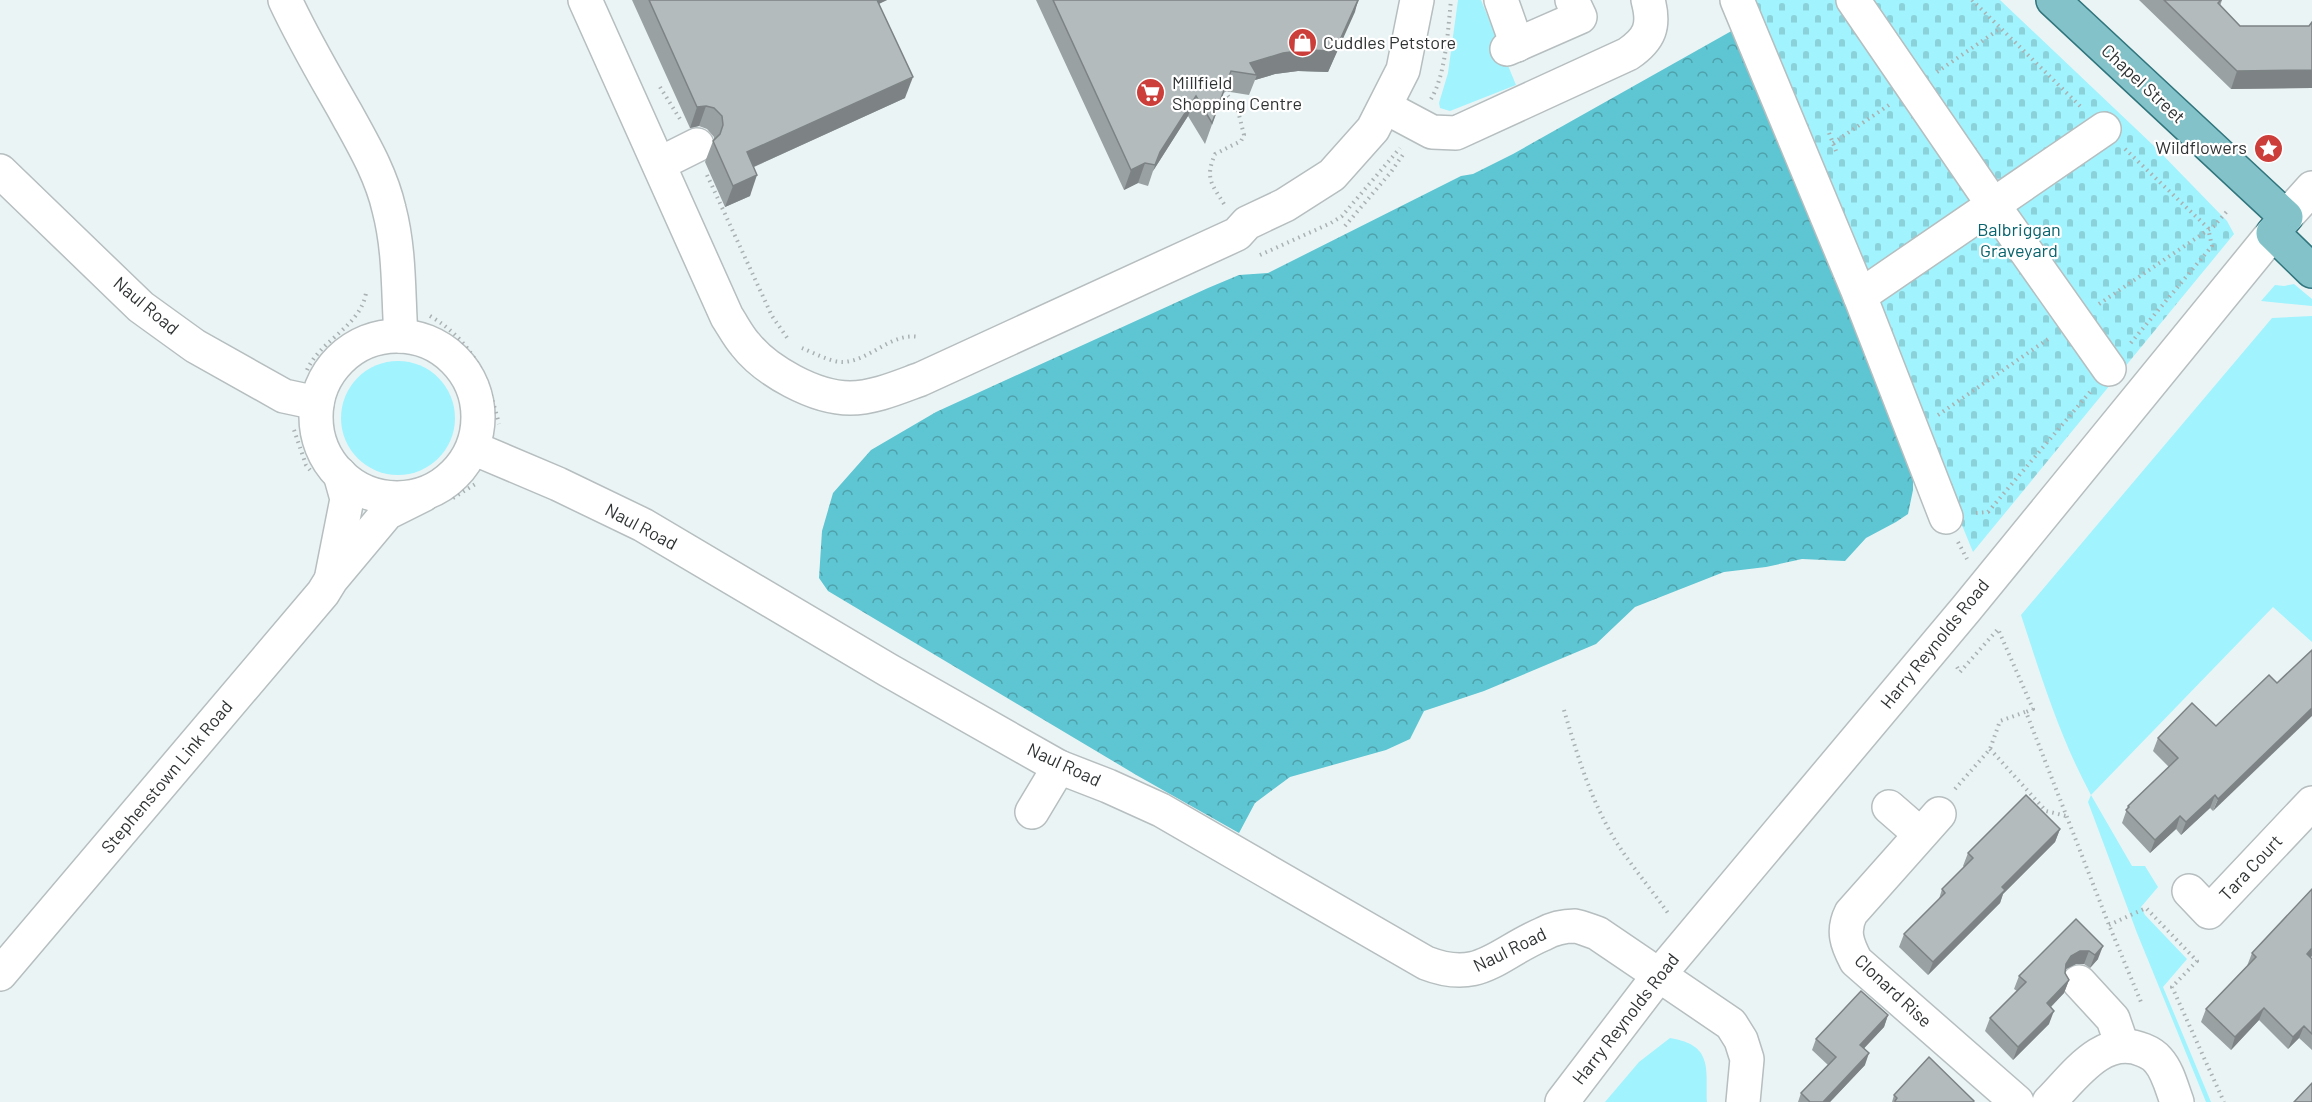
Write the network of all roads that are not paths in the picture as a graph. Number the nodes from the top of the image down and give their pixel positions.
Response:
1 (285, 0) edge
2 (585, 0) edge
3 (1418, 0) edge
4 (1501, 0) edge
5 (1572, 0) edge
6 (1648, 0) edge
7 (1737, 0) edge
8 (1853, 0) edge
9 (2053, 0) edge
10 (1385, 107) junction
11 (2104, 129) dead end
12 (695, 146) road end
13 (659, 164) junction
14 (0, 171) edge
15 (2312, 188) edge
16 (1994, 206) junction
17 (2279, 225) junction
18 (2312, 270) edge
19 (1860, 296) junction
20 (401, 336) junction
21 (2109, 369) dead end
22 (308, 401) junction
23 (472, 448) junction
24 (326, 473) junction
25 (435, 498) junction
26 (1946, 517) dead end
27 (331, 579) junction
28 (1059, 767) junction
29 (2312, 802) edge
30 (1889, 807) dead end
31 (1032, 812) dead end
32 (2189, 891) dead end
33 (4, 960) edge
34 (1659, 975) junction
35 (2079, 982) dead end
36 (2122, 1045) junction
37 (1562, 1102) edge
38 (1743, 1102) edge
39 (2017, 1102) edge
40 (2049, 1102) edge
41 (2177, 1102) edge

1 - 20 street
2 - 13 street
3 - 10 street
4 - 5 street
6 - 10 street
7 - 19 street
8 - 16 street
9 - 17 main road, Chapel Street
10 - 13 street
11 - 16 street
12 - 13 street
14 - 22 street, Naul Road
15 - 17 street, Harry Reynolds Road
16 - 19 street
16 - 21 street
17 - 18 main road, Chapel Street
17 - 34 street, Harry Reynolds Road
19 - 26 street
20 - 22 street
20 - 23 street
22 - 24 street
23 - 25 street
23 - 28 street, Naul Road
24 - 25 street
24 - 27 street, Stephenstown Link Road
25 - 27 street, Stephenstown Link Road
27 - 33 street, Stephenstown Link Road
28 - 31 street
28 - 34 street, Naul Road
29 - 32 street, Tara Court
30 - 39 street, Clonard Rise
34 - 37 street, Harry Reynolds Road
34 - 38 street, Naul Road
35 - 36 street
36 - 40 street
36 - 41 street

